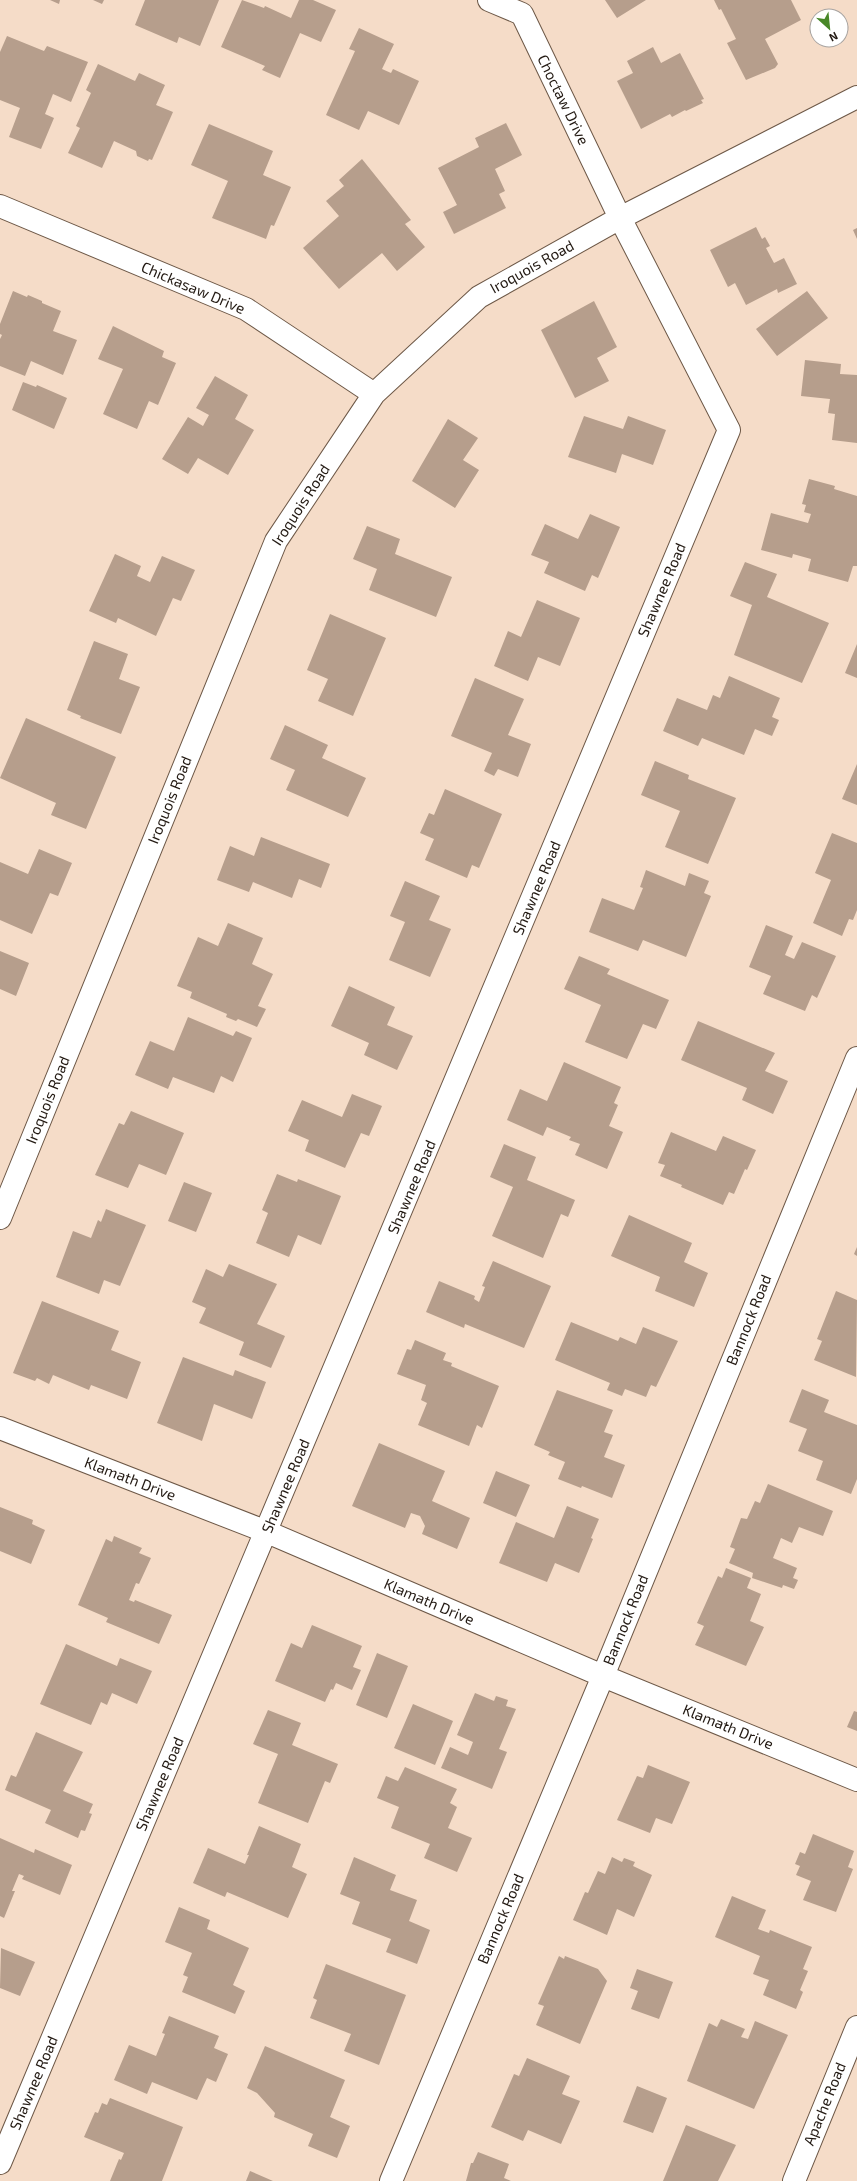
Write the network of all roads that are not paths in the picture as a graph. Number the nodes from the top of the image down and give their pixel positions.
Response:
1 (488, 0) edge
2 (857, 97) edge
3 (0, 206) edge
4 (620, 218) junction
5 (374, 394) junction
6 (857, 1058) edge
7 (0, 1218) edge
8 (0, 1428) edge
9 (267, 1532) junction
10 (603, 1676) junction
11 (857, 1780) edge
12 (857, 2027) edge
13 (0, 2164) edge
14 (391, 2181) edge
15 (794, 2181) edge

1 - 4 street, Choctaw Drive
2 - 4 street, Iroquois Road
3 - 5 street, Chickasaw Drive
4 - 5 street, Iroquois Road
4 - 9 street, Shawnee Road
5 - 7 street, Iroquois Road
6 - 10 street, Bannock Road
8 - 9 street, Klamath Drive
9 - 10 street, Klamath Drive
9 - 13 street, Shawnee Road
10 - 11 street, Klamath Drive
10 - 14 street, Bannock Road
12 - 15 street, Apache Road

